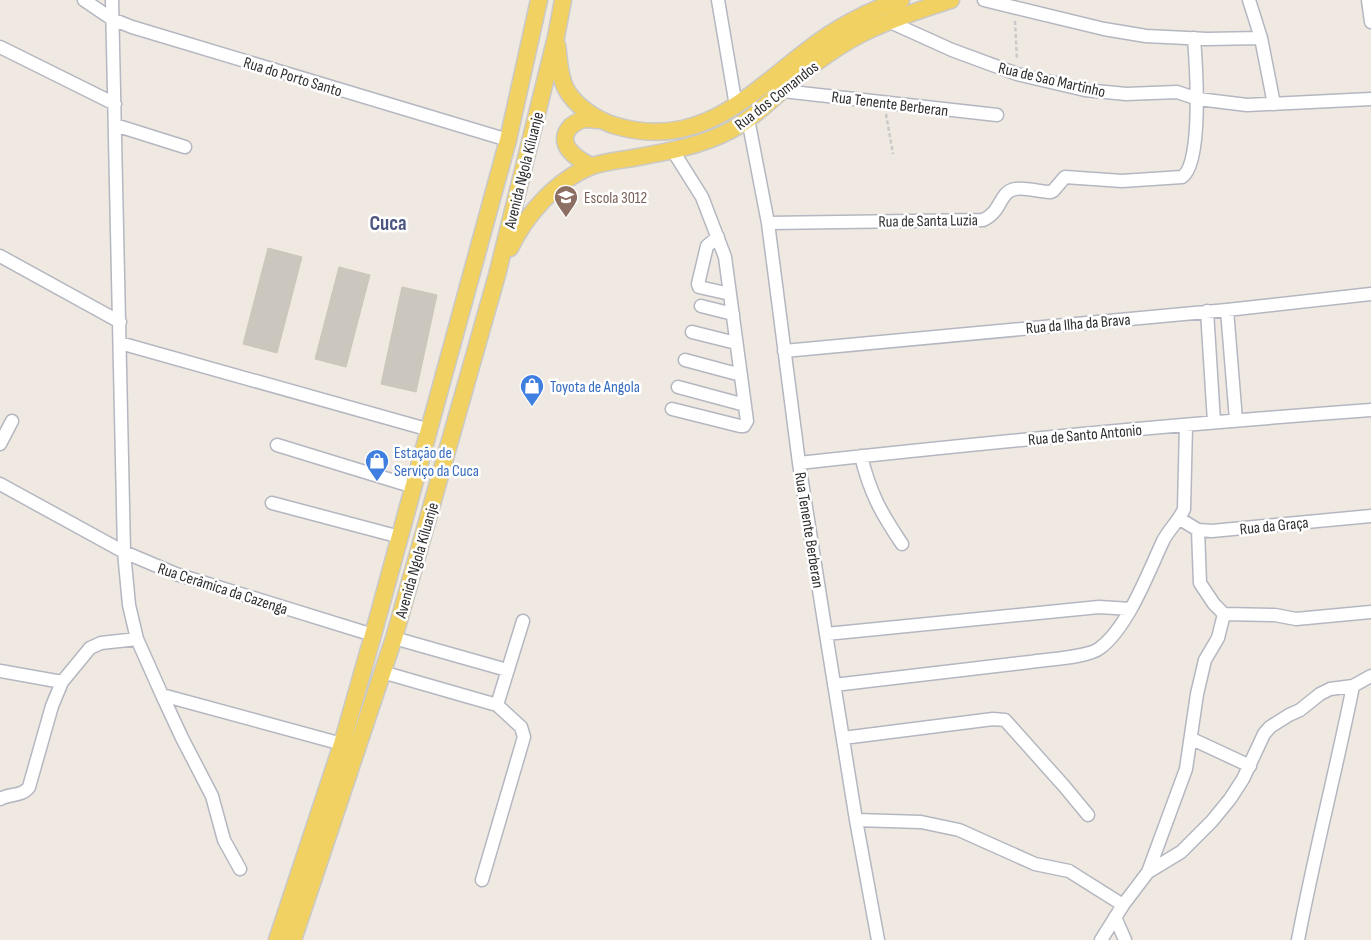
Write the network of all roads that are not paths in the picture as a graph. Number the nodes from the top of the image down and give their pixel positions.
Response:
1 (84, 0) edge
2 (112, 0) edge
3 (539, 0) edge
4 (563, 0) edge
5 (718, 0) edge
6 (901, 0) edge
7 (951, 0) edge
8 (984, 0) edge
9 (1249, 0) edge
10 (1368, 0) edge
11 (112, 19) junction
12 (890, 22) junction
13 (1371, 22) edge
14 (556, 38) junction
15 (1194, 38) junction
16 (1261, 38) junction
17 (0, 47) edge
18 (783, 91) junction
19 (1198, 98) junction
20 (1371, 99) edge
21 (115, 104) junction
22 (1274, 104) junction
23 (736, 106) junction
24 (997, 115) dead end
25 (748, 119) junction
26 (600, 120) junction
27 (115, 125) junction
28 (508, 140) junction
29 (185, 146) dead end
30 (673, 151) junction
31 (592, 166) junction
32 (768, 223) junction
33 (718, 237) junction
34 (0, 256) edge
35 (497, 275) junction
36 (730, 294) junction
37 (1371, 294) edge
38 (701, 306) dead end
39 (1227, 310) junction
40 (1207, 311) junction
41 (733, 314) junction
42 (120, 322) junction
43 (692, 332) dead end
44 (120, 342) junction
45 (736, 343) junction
46 (784, 351) junction
47 (685, 360) dead end
48 (740, 375) junction
49 (678, 388) dead end
50 (745, 405) junction
51 (672, 409) dead end
52 (1371, 410) edge
53 (1236, 420) junction
54 (12, 421) dead end
55 (1214, 422) junction
56 (1186, 425) junction
57 (430, 430) junction
58 (0, 444) edge
59 (277, 445) dead end
60 (861, 456) junction
61 (799, 463) junction
62 (0, 484) edge
63 (414, 487) junction
64 (272, 503) dead end
65 (1371, 516) edge
66 (1180, 519) junction
67 (1198, 530) junction
68 (400, 537) junction
69 (902, 544) dead end
70 (124, 552) junction
71 (1131, 609) junction
72 (1371, 612) edge
73 (1224, 614) junction
74 (523, 621) dead end
75 (373, 634) junction
76 (826, 634) junction
77 (394, 638) junction
78 (137, 639) junction
79 (507, 670) junction
80 (0, 671) edge
81 (382, 672) junction
82 (1371, 676) edge
83 (62, 682) junction
84 (834, 685) junction
85 (1353, 686) junction
86 (162, 695) junction
87 (497, 705) junction
88 (843, 738) junction
89 (1192, 739) junction
90 (342, 744) junction
91 (1250, 766) junction
92 (0, 799) edge
93 (1088, 815) dead end
94 (856, 820) junction
95 (240, 869) dead end
96 (1148, 872) junction
97 (482, 880) dead end
98 (1123, 905) junction
99 (1115, 917) junction
100 (277, 940) edge
101 (293, 940) edge
102 (878, 940) edge
103 (1102, 940) edge
104 (1125, 940) edge
105 (1298, 940) edge

1 - 11 street, Rua do Porto Santo
2 - 11 street
3 - 28 main road, Avenida Ngola Kiluanje
4 - 14 main road, Avenida Ngola Kiluanje
5 - 23 street
6 - 23 main road, Rua dos Comandos
7 - 12 main road, Rua dos Comandos
8 - 15 street
9 - 16 street
10 - 13 street
11 - 21 street
11 - 28 street, Rua do Porto Santo
12 - 18 main road, Rua dos Comandos
12 - 19 street, Rua de Sao Martinho
14 - 26 main road
14 - 35 main road, Avenida Ngola Kiluanje
15 - 16 street
15 - 19 street
16 - 22 street
17 - 21 street
18 - 24 street, Rua Tenente Berberan
18 - 25 main road, Rua dos Comandos
19 - 22 street, Rua de Sao Martinho
19 - 32 street, Rua de Santa Luzia
20 - 22 street, Rua de Sao Martinho
21 - 27 street
23 - 26 main road, Rua dos Comandos
25 - 30 main road, Rua dos Comandos
25 - 32 street, Rua Tenente Berberan
26 - 31 main road
27 - 29 street
27 - 42 street
28 - 57 main road, Avenida Ngola Kiluanje
30 - 31 main road, Rua dos Comandos
30 - 33 street
31 - 35 main road
32 - 46 street, Rua Tenente Berberan
33 - 36 street
33 - 36 street
34 - 42 street
35 - 77 main road, Avenida Ngola Kiluanje
36 - 41 street
37 - 39 street, Rua da Ilha da Brava
38 - 41 street
39 - 40 street, Rua da Ilha da Brava
39 - 53 street
40 - 46 street, Rua da Ilha da Brava
40 - 55 street
41 - 45 street
42 - 44 street
43 - 45 street
44 - 57 street
44 - 70 street
45 - 48 street
46 - 61 street, Rua Tenente Berberan
47 - 48 street
48 - 50 street
49 - 50 street
50 - 51 street
52 - 53 street, Rua de Santo Antonio
53 - 55 street, Rua de Santo Antonio
54 - 58 street
55 - 56 street, Rua de Santo Antonio
56 - 60 street, Rua de Santo Antonio
56 - 66 street
57 - 63 main road, Avenida Ngola Kiluanje
59 - 63 street
60 - 61 street, Rua de Santo Antonio
60 - 69 street
61 - 76 street, Rua Tenente Berberan
62 - 70 street, Rua Cerâmica da Cazenga
63 - 68 main road, Avenida Ngola Kiluanje
64 - 68 street
65 - 67 street, Rua da Graça
66 - 67 street, Rua da Graça
66 - 71 street
67 - 73 street
68 - 75 main road, Avenida Ngola Kiluanje
70 - 75 street, Rua Cerâmica da Cazenga
70 - 78 street
71 - 76 street
71 - 84 street
72 - 73 street
73 - 89 street
74 - 79 street
75 - 90 main road, Avenida Ngola Kiluanje
76 - 84 street, Rua Tenente Berberan
77 - 79 street
77 - 81 main road, Avenida Ngola Kiluanje
78 - 83 street
78 - 86 street
79 - 87 street
80 - 83 street
81 - 87 street
81 - 101 main road, Avenida Ngola Kiluanje
82 - 85 street
83 - 92 street
84 - 88 street, Rua Tenente Berberan
85 - 91 street
85 - 105 street
86 - 90 street
86 - 95 street
87 - 97 street
88 - 93 street
88 - 94 street, Rua Tenente Berberan
89 - 91 street
89 - 96 street
90 - 100 main road, Avenida Ngola Kiluanje
91 - 96 street
94 - 98 street
94 - 102 street, Rua Tenente Berberan
96 - 98 street
98 - 99 street
99 - 103 street
99 - 104 street

